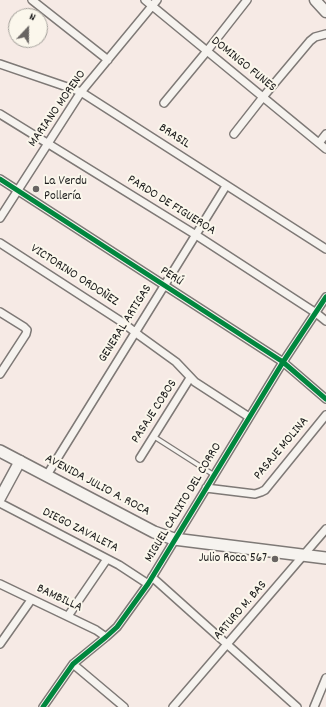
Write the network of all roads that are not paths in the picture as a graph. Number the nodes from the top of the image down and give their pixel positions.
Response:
1 (32, 0) edge
2 (145, 0) edge
3 (157, 0) edge
4 (247, 0) edge
5 (316, 0) edge
6 (152, 6) junction
7 (326, 12) edge
8 (326, 34) edge
9 (207, 51) junction
10 (108, 60) junction
11 (0, 64) edge
12 (81, 92) junction
13 (263, 97) junction
14 (164, 104) dead end
15 (0, 114) edge
16 (234, 134) dead end
17 (326, 134) edge
18 (319, 142) junction
19 (48, 143) junction
20 (326, 149) edge
21 (0, 179) edge
22 (226, 186) junction
23 (18, 190) junction
24 (0, 218) edge
25 (196, 235) junction
26 (0, 243) edge
27 (326, 249) edge
28 (165, 285) junction
29 (326, 297) edge
30 (0, 312) edge
31 (316, 313) junction
32 (326, 321) edge
33 (135, 332) junction
34 (283, 362) junction
35 (0, 374) edge
36 (190, 378) junction
37 (326, 399) edge
38 (326, 415) edge
39 (249, 417) junction
40 (153, 436) junction
41 (0, 451) edge
42 (140, 458) dead end
43 (20, 461) junction
44 (47, 475) junction
45 (214, 475) junction
46 (206, 488) junction
47 (0, 498) edge
48 (0, 503) edge
49 (326, 529) edge
50 (174, 539) junction
51 (304, 555) junction
52 (326, 558) edge
53 (107, 559) junction
54 (150, 580) junction
55 (0, 584) edge
56 (31, 600) junction
57 (68, 616) junction
58 (106, 637) junction
59 (0, 644) edge
60 (227, 645) junction
61 (73, 664) junction
62 (326, 678) edge
63 (44, 707) edge
64 (124, 707) edge
65 (173, 707) edge
66 (297, 707) edge
67 (314, 707) edge

1 - 10 street
2 - 6 street, DOMINGO FUNES
3 - 6 street, MARIANO MORENO
4 - 9 street
5 - 7 main road
6 - 9 street, DOMINGO FUNES
6 - 10 street, MARIANO MORENO
8 - 13 street
9 - 13 street, DOMINGO FUNES
9 - 14 street
10 - 12 street, MARIANO MORENO
11 - 12 street, BRASIL
12 - 19 street, MARIANO MORENO
12 - 22 street, BRASIL
13 - 16 street
13 - 18 street, DOMINGO FUNES
15 - 19 street, PARDO DE FIGUEROA
17 - 18 street
18 - 20 street, DOMINGO FUNES
19 - 23 street, MARIANO MORENO
19 - 25 street, PARDO DE FIGUEROA
21 - 23 street, PERÚ
22 - 25 street, GENERAL ARTIGAS
22 - 27 street, BRASIL
23 - 24 street, MARIANO MORENO
23 - 28 street, PERÚ
25 - 28 street, GENERAL ARTIGAS
25 - 31 street, PARDO DE FIGUEROA
26 - 33 street, VICTORINO ORDOÑEZ
28 - 33 street, GENERAL ARTIGAS
28 - 34 street, PERÚ
29 - 31 street, MIGUEL CALIXTO DEL CORRO
30 - 35 street
31 - 32 street, PARDO DE FIGUEROA
31 - 34 street, MIGUEL CALIXTO DEL CORRO
33 - 36 street, VICTORINO ORDOÑEZ
33 - 44 street, GENERAL ARTIGAS
34 - 37 street, PERÚ
34 - 39 street, MIGUEL CALIXTO DEL CORRO
36 - 39 street, VICTORINO ORDOÑEZ
36 - 40 street, PASAJE COBOS
38 - 46 street, PASAJE MOLINA
39 - 45 street, MIGUEL CALIXTO DEL CORRO
40 - 42 street, PASAJE COBOS
40 - 45 lane
41 - 43 main road, AVENIDA JULIO A. ROCA
43 - 44 main road, AVENIDA JULIO A. ROCA
43 - 47 main road
44 - 50 main road, AVENIDA JULIO A. ROCA
45 - 46 street, MIGUEL CALIXTO DEL CORRO
46 - 50 street, MIGUEL CALIXTO DEL CORRO
48 - 53 street, DIEGO ZAVALETA
49 - 51 street, ARTURO M. BAS
50 - 51 main road, AVENIDA JULIO A. ROCA
50 - 54 street, MIGUEL CALIXTO DEL CORRO
51 - 52 main road, AVENIDA JULIO A. ROCA
51 - 60 street, ARTURO M. BAS
53 - 54 street, DIEGO ZAVALETA
53 - 57 street
54 - 58 street, MIGUEL CALIXTO DEL CORRO
54 - 60 street, DIEGO ZAVALETA
55 - 56 street, BAMBILLA
56 - 57 street, BAMBILLA
56 - 59 street
57 - 58 street, BAMBILLA
58 - 61 street, MIGUEL CALIXTO DEL CORRO
60 - 65 street, ARTURO M. BAS
60 - 66 street, DIEGO ZAVALETA
61 - 63 street, MIGUEL CALIXTO DEL CORRO
61 - 64 street
62 - 67 street

